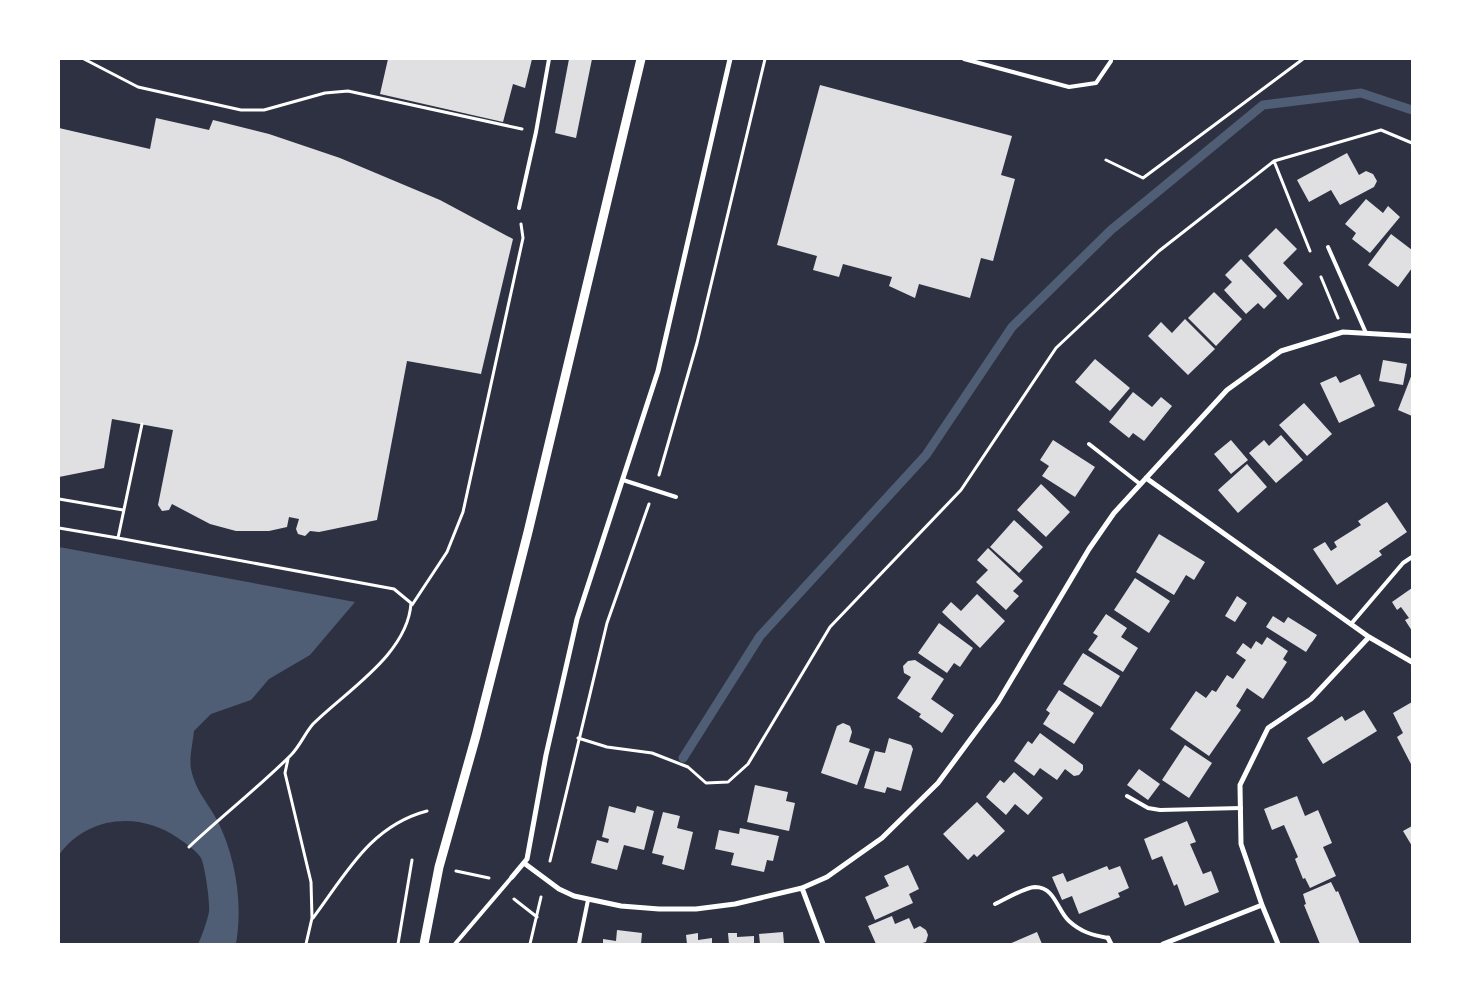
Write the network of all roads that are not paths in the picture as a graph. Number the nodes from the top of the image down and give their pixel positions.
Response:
1 (549, 59) edge
2 (641, 59) edge
3 (730, 59) edge
4 (964, 59) edge
5 (1111, 61) dead end
6 (519, 208) road end
7 (1328, 248) dead end
8 (1366, 333) junction
9 (1412, 336) edge
10 (1089, 444) dead end
11 (1146, 478) junction
12 (623, 480) junction
13 (1140, 484) junction
14 (676, 498) dead end
15 (1412, 557) edge
16 (1351, 624) junction
17 (1368, 636) junction
18 (1412, 662) edge
19 (1127, 796) dead end
20 (1240, 808) junction
21 (524, 863) junction
22 (512, 877) joint
23 (802, 888) junction
24 (588, 900) junction
25 (995, 904) dead end
26 (1262, 905) junction
27 (1108, 938) joint
28 (424, 944) edge
29 (455, 944) edge
30 (579, 944) edge
31 (823, 944) edge
32 (1111, 944) edge
33 (1163, 944) edge
34 (1278, 944) edge

1 - 6 lane
2 - 28 street
3 - 12 street
4 - 5 lane
7 - 8 lane
8 - 9 street
8 - 11 street
10 - 13 lane
11 - 13 street
11 - 16 street
12 - 14 lane
12 - 21 street
13 - 23 street
15 - 16 lane
16 - 17 street
17 - 18 street
17 - 20 street
19 - 20 lane
20 - 26 street
21 - 22 street
21 - 24 street
22 - 29 lane
23 - 24 street
23 - 31 street
24 - 30 lane
25 - 27 lane
26 - 33 street
26 - 34 street
27 - 32 street

